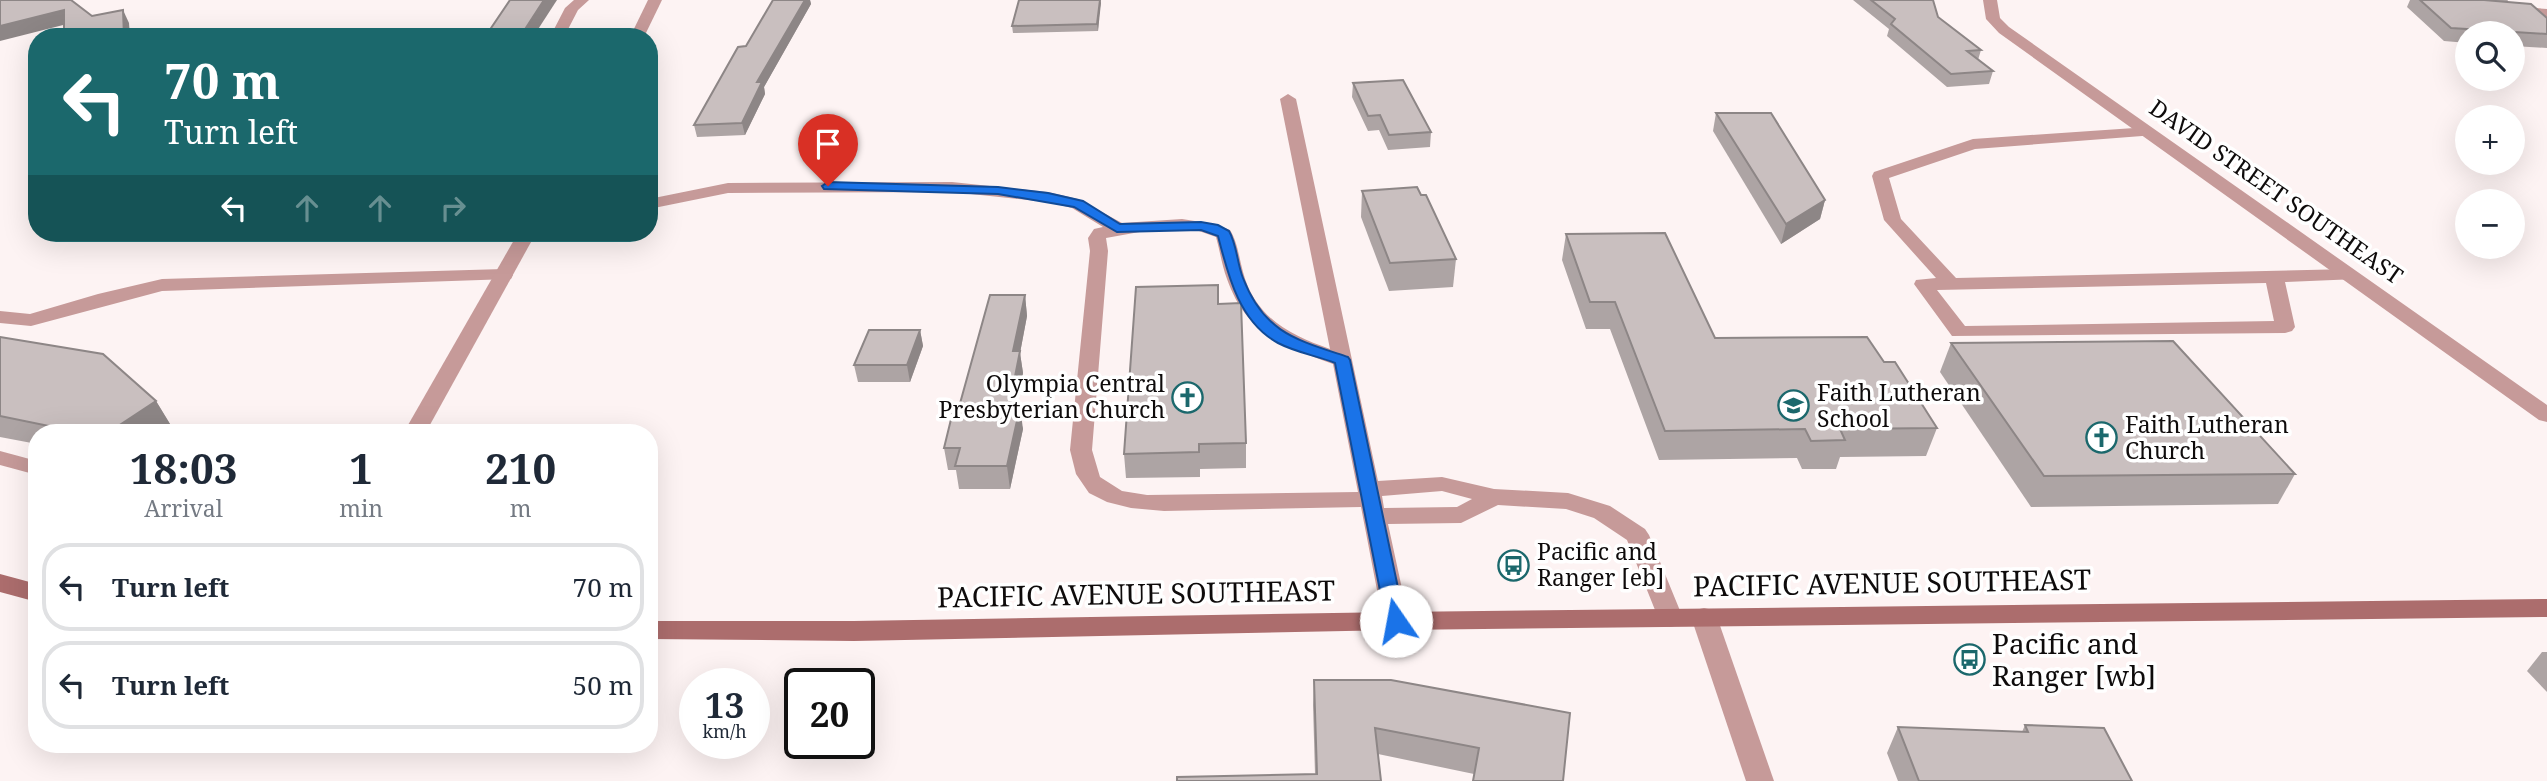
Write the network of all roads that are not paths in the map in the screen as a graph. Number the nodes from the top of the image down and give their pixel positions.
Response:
1 (582, 0) edge
2 (655, 0) edge
3 (1990, 0) edge
4 (2497, 9) edge
5 (2544, 12) edge
6 (562, 28) edge
7 (641, 28) edge
8 (1288, 99) dead end
9 (2149, 132) junction
10 (658, 202) edge
11 (1117, 228) junction
12 (522, 242) edge
13 (503, 275) junction
14 (2350, 275) junction
15 (2274, 277) junction
16 (1951, 284) junction
17 (0, 317) edge
18 (1342, 360) junction
19 (2547, 415) edge
20 (419, 424) edge
21 (0, 458) edge
22 (28, 466) edge
23 (1370, 501) junction
24 (0, 583) edge
25 (28, 591) edge
26 (2547, 608) edge
27 (1704, 617) junction
28 (1670, 618) junction
29 (1396, 621) junction
30 (658, 630) edge
31 (1760, 781) edge

1 - 6 street
2 - 7 street
3 - 9 street, DAVID STREET SOUTHEAST
4 - 5 street
8 - 18 street
9 - 14 street, DAVID STREET SOUTHEAST
9 - 16 street
10 - 11 street
11 - 18 street
11 - 23 street
12 - 13 street
13 - 17 street
13 - 20 street
14 - 15 street
14 - 19 street, DAVID STREET SOUTHEAST
15 - 16 street
15 - 16 street
18 - 23 street
21 - 22 street
23 - 28 street
23 - 29 street
24 - 25 main road
26 - 27 main road, PACIFIC AVENUE SOUTHEAST
27 - 28 main road, PACIFIC AVENUE SOUTHEAST
27 - 31 street
28 - 29 main road, PACIFIC AVENUE SOUTHEAST
29 - 30 main road, PACIFIC AVENUE SOUTHEAST

